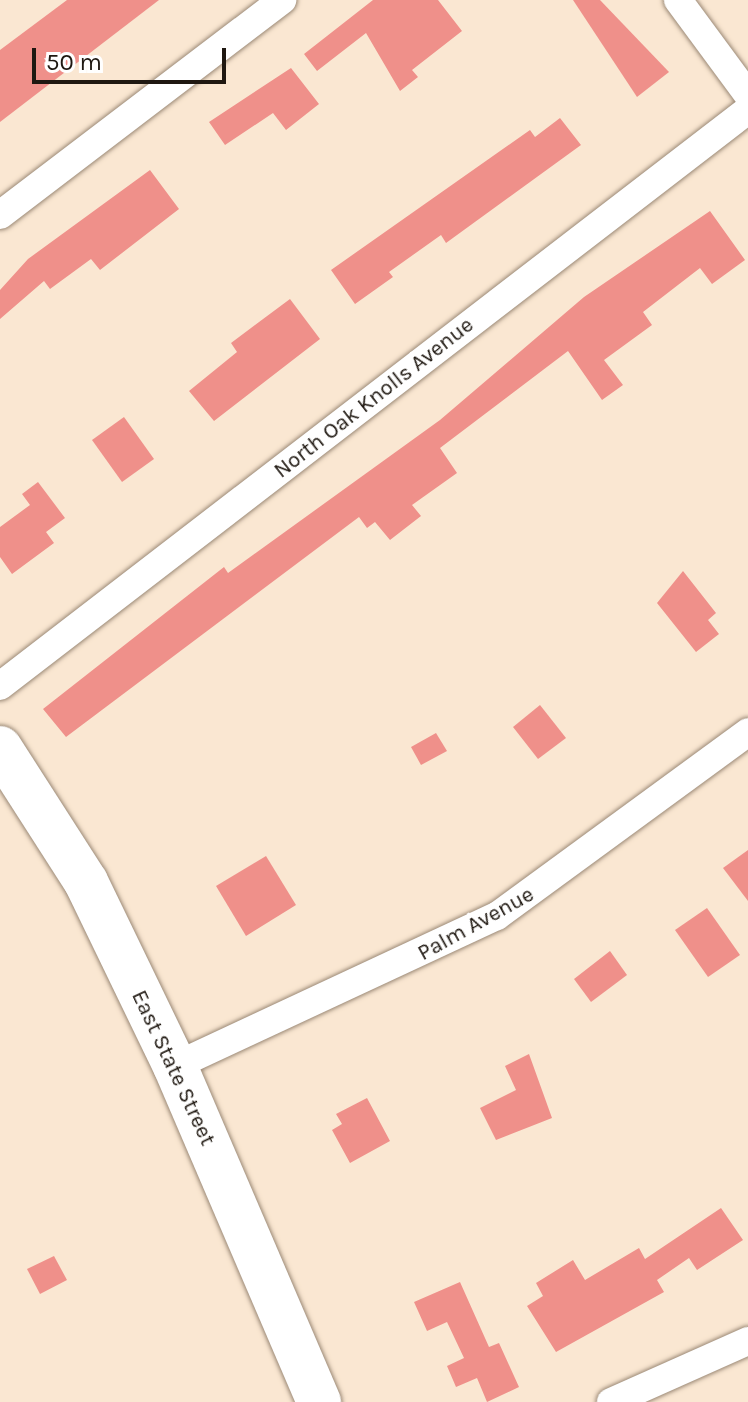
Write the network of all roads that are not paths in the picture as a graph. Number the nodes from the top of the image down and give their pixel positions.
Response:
1 (282, 0) edge
2 (678, 0) edge
3 (748, 95) edge
4 (748, 110) edge
5 (0, 215) edge
6 (0, 686) edge
7 (748, 732) edge
8 (0, 748) edge
9 (175, 1066) junction
10 (748, 1341) edge
11 (319, 1402) edge
12 (611, 1402) edge

1 - 5 street
2 - 3 street
4 - 6 street, North Oak Knolls Avenue
7 - 9 street, Palm Avenue
8 - 9 main road, East State Street
9 - 11 main road, East State Street
10 - 12 street

